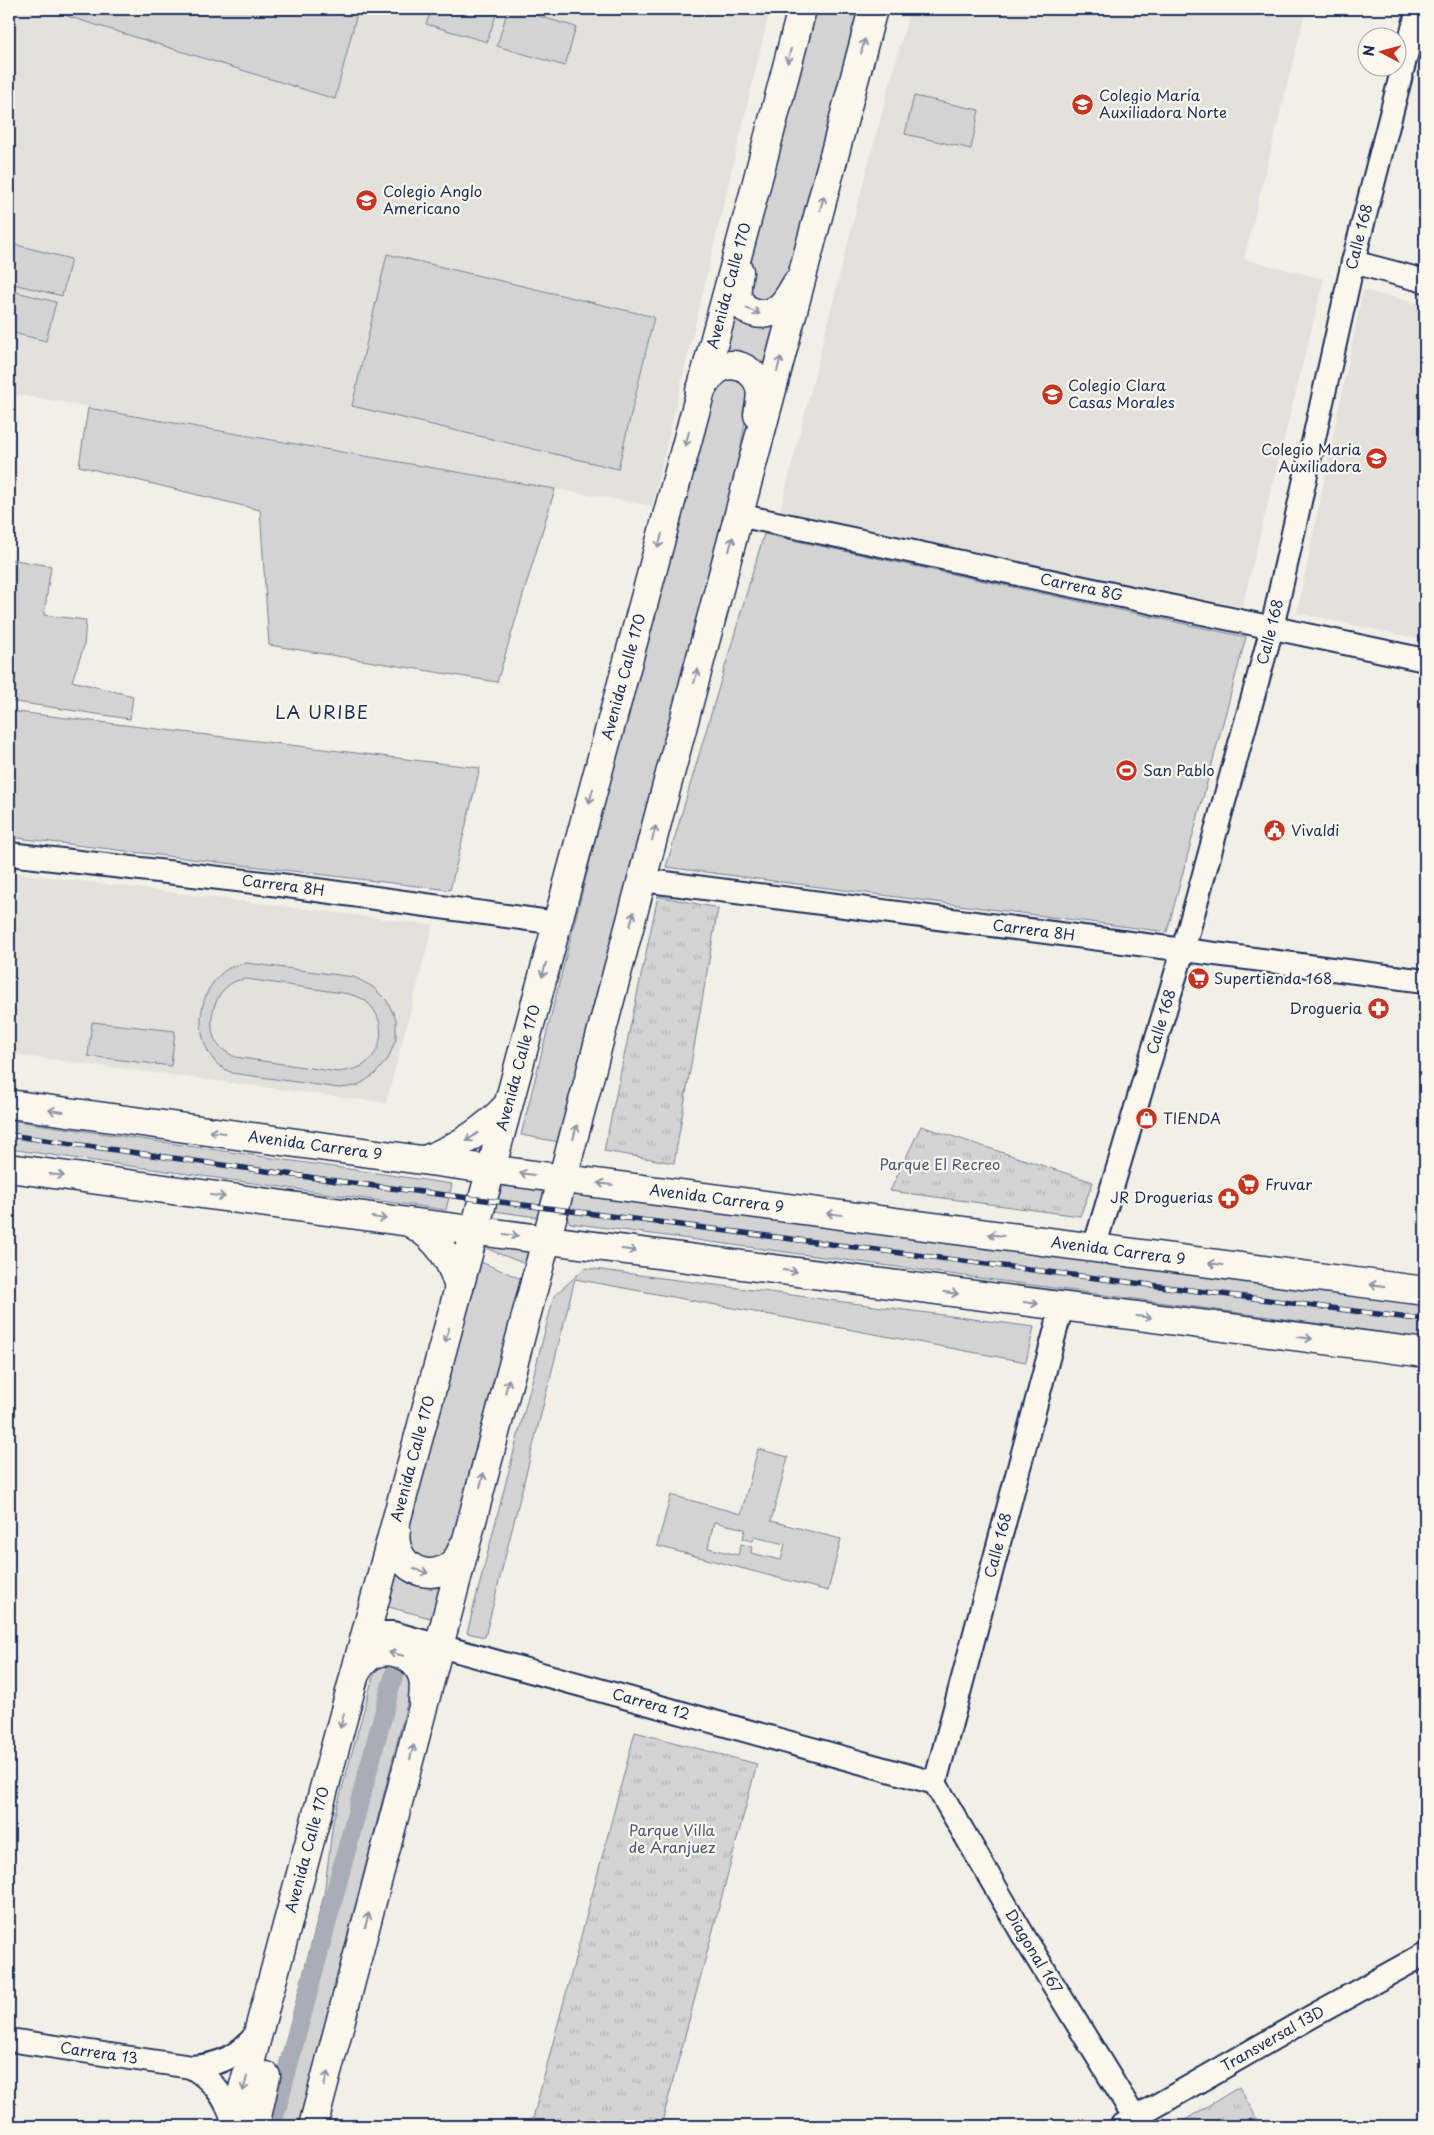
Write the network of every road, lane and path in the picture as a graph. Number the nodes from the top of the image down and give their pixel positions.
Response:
1 (802, 9) edge
2 (873, 9) edge
3 (1418, 9) edge
4 (752, 201) junction
5 (1353, 262) junction
6 (804, 272) junction
7 (1425, 281) edge
8 (700, 392) junction
9 (748, 478) junction
10 (738, 515) junction
11 (1272, 628) junction
12 (1425, 660) edge
13 (9, 854) edge
14 (642, 880) junction
15 (557, 922) junction
16 (1183, 950) junction
17 (1425, 981) edge
18 (9, 1104) edge
19 (508, 1105) junction
20 (425, 1160) junction
21 (9, 1168) edge
22 (491, 1169) junction
23 (563, 1179) junction
24 (409, 1222) junction
25 (475, 1230) junction
26 (547, 1240) junction
27 (1094, 1248) junction
28 (459, 1288) junction
29 (1425, 1291) edge
30 (1062, 1306) junction
31 (1425, 1353) edge
32 (398, 1518) junction
33 (470, 1528) junction
34 (366, 1636) junction
35 (439, 1646) junction
36 (355, 1674) junction
37 (423, 1709) junction
38 (935, 1783) junction
39 (298, 1885) junction
40 (1425, 1954) edge
41 (258, 2033) junction
42 (9, 2040) edge
43 (190, 2067) junction
44 (1128, 2122) edge
45 (241, 2125) edge
46 (313, 2126) edge

1 -> 4 main road, Avenida Calle 170
6 -> 2 main road
3 - 5 street, Calle 168
4 -> 6 main road
4 - 8 main road, Avenida Calle 170
5 - 7 street
5 - 11 street, Calle 168
9 -> 6 main road
8 - 9 main road
8 -> 15 main road, Avenida Calle 170
9 - 10 main road
10 - 11 street, Carrera 8G
14 -> 10 main road
11 - 12 street, Carrera 8G
11 - 16 street, Calle 168
13 - 15 street, Carrera 8H
14 - 16 street, Carrera 8H
23 -> 14 main road
15 -> 19 main road, Avenida Calle 170
16 - 17 street, Carrera 8H
16 - 27 street, Calle 168
20 -> 18 main road, Avenida Carrera 9
19 -> 20 main road
19 - 22 main road, Avenida Calle 170
20 - 22 main road, Avenida Carrera 9
21 -> 24 main road
23 -> 22 main road, Avenida Carrera 9
22 - 25 main road, Avenida Calle 170
23 - 26 main road
27 -> 23 main road, Avenida Carrera 9
24 - 25 main road
24 - 28 main road
25 -> 26 main road
25 - 28 main road, Avenida Calle 170
26 -> 30 main road
33 -> 26 main road
29 -> 27 main road, Avenida Carrera 9
28 -> 32 main road, Avenida Calle 170
30 -> 31 main road
30 - 38 street, Calle 168
32 -> 33 main road
32 - 34 main road, Avenida Calle 170
33 - 35 main road
34 - 35 street, Carrera 12
34 - 36 main road, Avenida Calle 170
35 - 37 main road
35 - 38 street, Carrera 12
37 -> 36 main road
36 -> 39 main road, Avenida Calle 170
46 -> 37 main road
38 - 44 street, Diagonal 167
39 - 41 main road, Avenida Calle 170
39 - 45 main road
40 - 44 street, Transversal 13D
41 - 43 street, Carrera 13
41 -> 45 main road, Avenida Calle 170
42 - 43 street, Carrera 13
43 - 45 street, Carrera 13

